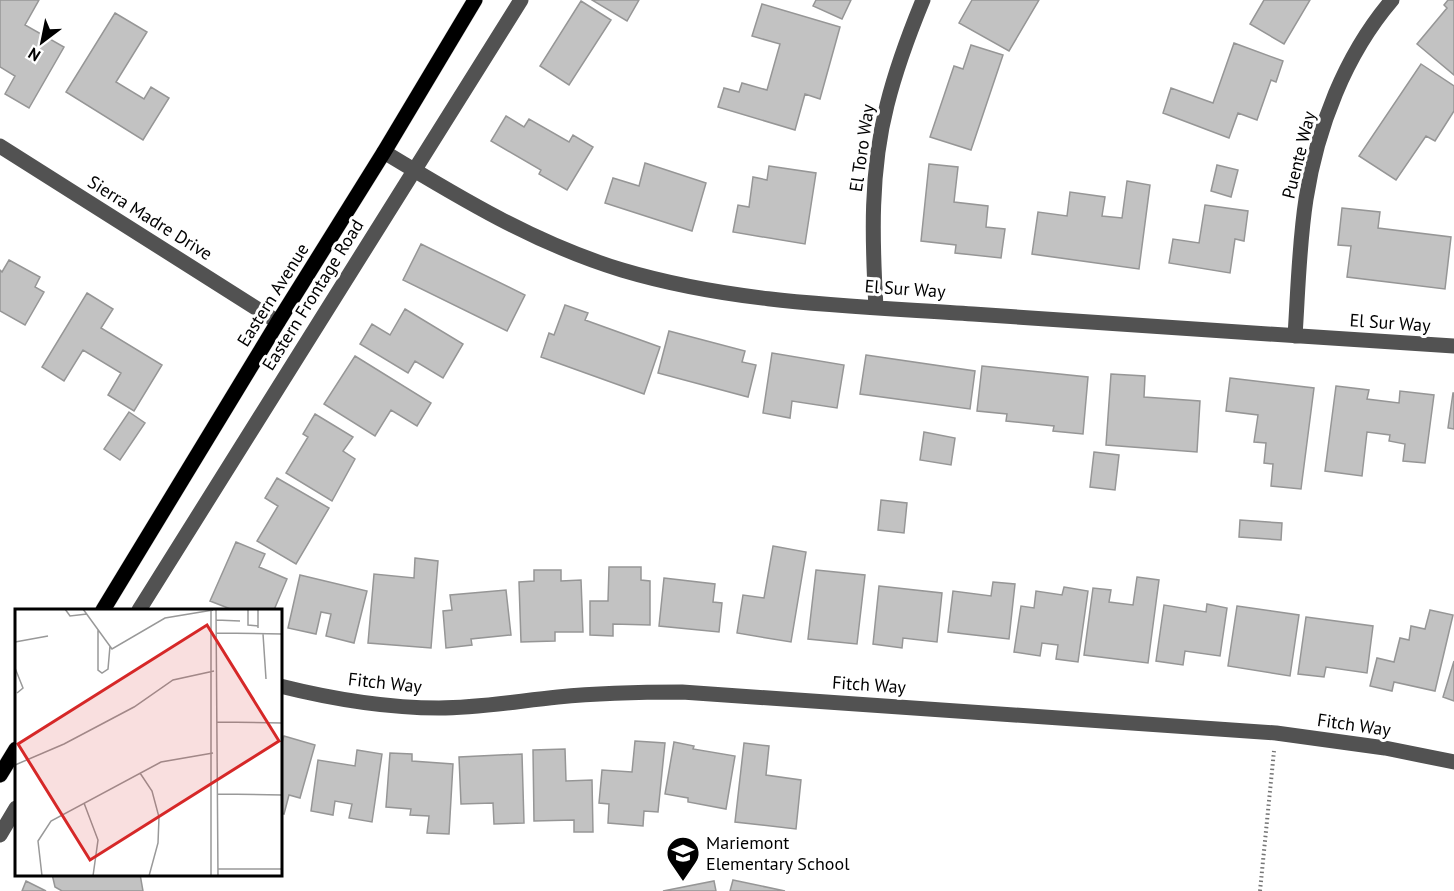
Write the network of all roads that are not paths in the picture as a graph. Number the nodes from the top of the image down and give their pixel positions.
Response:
1 (475, 0) edge
2 (521, 0) edge
3 (923, 0) edge
4 (1392, 0) edge
5 (0, 146) edge
6 (384, 152) junction
7 (414, 170) junction
8 (876, 307) junction
9 (278, 322) junction
10 (1295, 336) junction
11 (1454, 346) edge
12 (105, 609) edge
13 (140, 609) edge
14 (282, 686) edge
15 (15, 751) edge
16 (1454, 762) edge
17 (0, 775) edge
18 (15, 810) edge
19 (0, 835) edge

1 - 6 main road, Eastern Avenue
2 - 7 street, Eastern Frontage Road
3 - 8 street, El Toro Way
4 - 10 street, Puente Way
5 - 9 street, Sierra Madre Drive
6 - 7 street, El Sur Way
6 - 9 main road, Eastern Avenue
7 - 8 street, El Sur Way
7 - 13 street, Eastern Frontage Road
8 - 10 street, El Sur Way
9 - 12 main road, Eastern Avenue
10 - 11 street, El Sur Way
14 - 16 street, Fitch Way
15 - 17 main road
18 - 19 street

